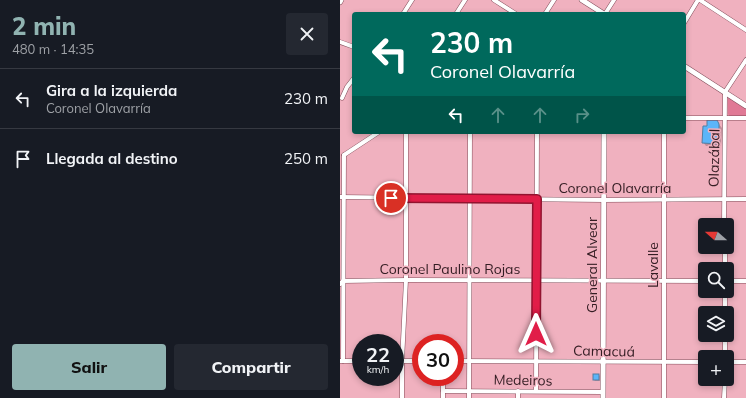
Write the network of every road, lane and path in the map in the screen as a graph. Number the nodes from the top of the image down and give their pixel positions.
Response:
1 (412, 0) edge
2 (465, 0) edge
3 (494, 0) edge
4 (554, 0) edge
5 (582, 0) edge
6 (614, 0) edge
7 (699, 0) edge
8 (404, 12) edge
9 (457, 12) edge
10 (510, 12) edge
11 (546, 12) edge
12 (601, 12) edge
13 (605, 12) edge
14 (686, 20) edge
15 (746, 30) edge
16 (340, 42) edge
17 (352, 45) edge
18 (746, 60) edge
19 (686, 67) edge
20 (352, 81) edge
21 (725, 92) junction
22 (342, 98) dead end
23 (746, 106) edge
24 (686, 118) edge
25 (725, 118) junction
26 (746, 118) edge
27 (376, 134) edge
28 (406, 134) edge
29 (470, 134) edge
30 (537, 134) edge
31 (604, 134) edge
32 (664, 134) edge
33 (342, 154) edge
34 (342, 197) edge
35 (406, 198) junction
36 (470, 198) junction
37 (537, 199) junction
38 (664, 199) junction
39 (724, 199) junction
40 (746, 199) edge
41 (604, 200) junction
42 (724, 218) edge
43 (406, 280) junction
44 (470, 280) junction
45 (536, 280) junction
46 (604, 281) junction
47 (664, 281) junction
48 (698, 281) edge
49 (734, 281) edge
50 (746, 281) edge
51 (341, 283) edge
52 (403, 334) edge
53 (342, 361) edge
54 (464, 361) edge
55 (469, 361) junction
56 (536, 361) junction
57 (604, 362) junction
58 (664, 362) junction
59 (698, 362) edge
60 (734, 362) edge
61 (746, 362) edge
62 (402, 386) edge
63 (443, 386) edge
64 (725, 386) edge
65 (443, 390) junction
66 (469, 390) junction
67 (518, 391) junction
68 (536, 391) junction
69 (561, 391) junction
70 (603, 392) junction
71 (402, 398) edge
72 (443, 398) edge
73 (469, 398) edge
74 (518, 398) edge
75 (561, 398) edge
76 (603, 398) edge
77 (664, 398) edge
78 (724, 398) edge

1 - 8 street
2 - 9 street
3 - 10 street
4 - 11 street
5 - 12 street
6 - 13 street
7 - 14 street
7 - 15 street
16 - 17 street
18 - 21 street
19 - 21 street
20 - 22 street
21 - 23 street
21 - 25 street, Olazábal
24 - 25 street
25 - 26 street
25 - 39 street, Olazábal
27 - 33 street
28 - 35 street
29 - 36 street
30 - 37 street
31 - 41 street, General Alvear
32 - 38 street, Lavalle
33 - 34 street
34 - 35 street, Coronel Olavarría
34 - 51 street
35 - 36 street, Coronel Olavarría
35 - 43 street
36 - 37 street, Coronel Olavarría
36 - 44 street
37 - 41 street, Coronel Olavarría
37 - 45 street
38 - 39 street, Coronel Olavarría
38 - 41 street, Coronel Olavarría
38 - 47 street, Lavalle
39 - 40 street, Coronel Olavarría
39 - 42 street, Olazábal
41 - 46 street, General Alvear
43 - 44 street, Coronel Paulino Rojas
43 - 51 street, Coronel Paulino Rojas
43 - 52 street
44 - 45 street, Coronel Paulino Rojas
44 - 55 street
45 - 46 street, Coronel Paulino Rojas
45 - 56 street
46 - 47 street, Coronel Paulino Rojas
46 - 57 street, General Alvear
47 - 48 street, Coronel Paulino Rojas
47 - 58 street, Lavalle
49 - 50 street
51 - 53 street
54 - 55 street, Camacuá
55 - 56 street, Camacuá
55 - 66 street
56 - 57 street, Camacuá
56 - 68 street
57 - 58 street, Camacuá
57 - 70 street, General Alvear
58 - 59 street, Camacuá
58 - 77 street, Lavalle
60 - 61 street
62 - 71 street
63 - 65 street
64 - 78 street
65 - 66 street, Medeiros
65 - 72 street
66 - 67 street, Medeiros
66 - 73 street
67 - 68 street, Medeiros
67 - 74 street
68 - 69 street, Medeiros
69 - 70 street, Medeiros
69 - 75 street
70 - 76 street, General Alvear

